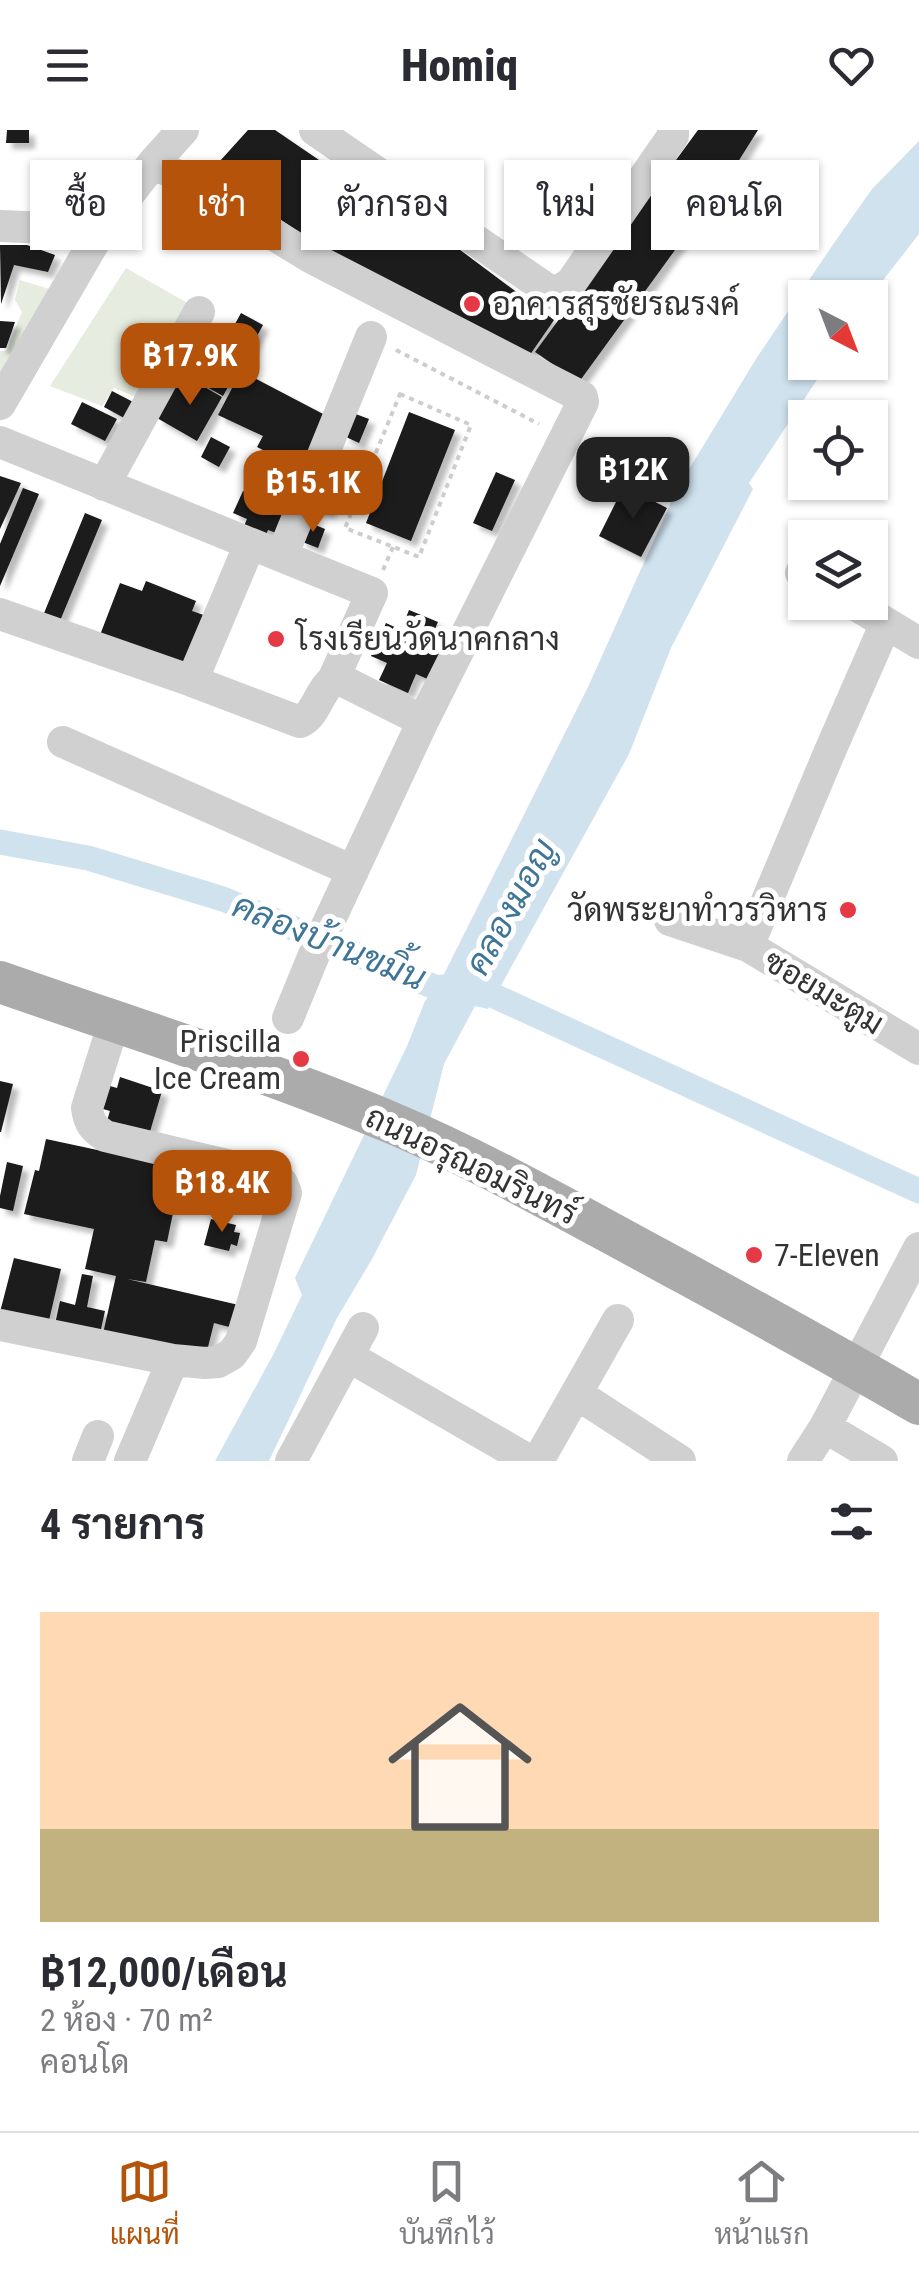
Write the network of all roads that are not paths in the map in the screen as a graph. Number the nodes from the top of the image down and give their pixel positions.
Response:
1 (183, 130) edge
2 (315, 130) edge
3 (673, 130) edge
4 (351, 140) edge
5 (154, 162) junction
6 (142, 177) edge
7 (0, 226) edge
8 (30, 227) edge
9 (89, 250) edge
10 (199, 312) dead end
11 (371, 337) road end
12 (0, 404) edge
13 (0, 442) edge
14 (104, 485) junction
15 (250, 544) junction
16 (282, 556) junction
17 (0, 614) edge
18 (880, 620) edge
19 (886, 624) junction
20 (919, 642) edge
21 (334, 680) junction
22 (192, 681) junction
23 (423, 720) junction
24 (64, 742) dead end
25 (353, 871) junction
26 (670, 920) dead end
27 (748, 946) junction
28 (0, 982) edge
29 (288, 1018) dead end
30 (114, 1022) junction
31 (919, 1048) edge
32 (919, 1248) edge
33 (909, 1289) edge
34 (618, 1320) dead end
35 (0, 1325) edge
36 (173, 1360) junction
37 (857, 1368) junction
38 (578, 1394) junction
39 (919, 1404) edge
40 (825, 1427) junction
41 (130, 1461) edge
42 (292, 1461) edge
43 (530, 1461) edge
44 (538, 1461) edge
45 (680, 1461) edge
46 (804, 1461) edge
47 (882, 1461) edge

1 - 5 street
2 - 4 street
3 - 4 street
5 - 6 street
5 - 23 street
7 - 8 street
9 - 12 street
10 - 14 street
11 - 16 street
13 - 14 street
14 - 15 street
15 - 16 street
15 - 22 street
16 - 21 street
17 - 22 street
18 - 19 street
19 - 20 street
19 - 27 street
21 - 22 street
21 - 23 street
23 - 25 street
24 - 25 street
25 - 29 street
26 - 27 street, ซอยมะตูม
27 - 31 street, ซอยมะตูม
28 - 30 main road, ถนนอรุณอมรินทร์
30 - 36 street
30 - 37 main road, ถนนอรุณอมรินทร์
32 - 33 street
33 - 37 street
34 - 38 street
35 - 36 street
36 - 41 street
37 - 39 main road, ถนนอรุณอมรินทร์
37 - 40 street
38 - 44 street
38 - 45 street
40 - 46 street
40 - 47 street
42 - 43 street

